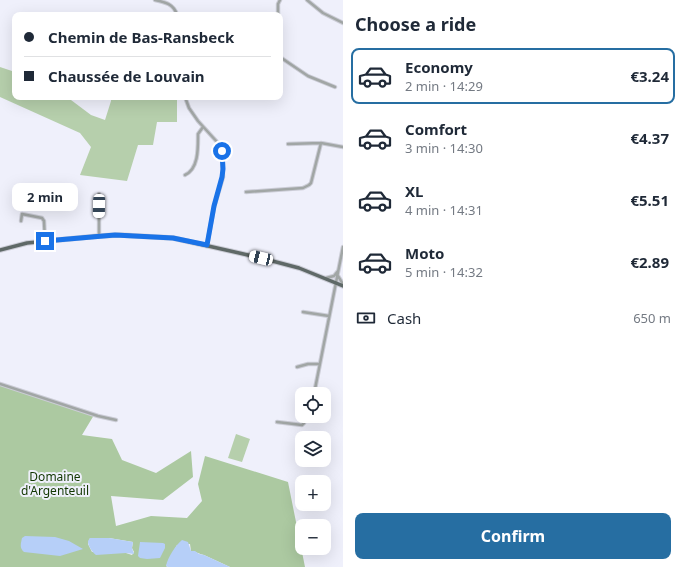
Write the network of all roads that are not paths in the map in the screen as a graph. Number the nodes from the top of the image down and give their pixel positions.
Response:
1 (155, 0) edge
2 (280, 0) edge
3 (307, 0) edge
4 (176, 12) edge
5 (278, 12) edge
6 (343, 23) edge
7 (283, 59) edge
8 (335, 87) dead end
9 (186, 100) edge
10 (203, 127) junction
11 (321, 143) junction
12 (288, 144) dead end
13 (343, 148) edge
14 (185, 174) dead end
15 (246, 192) dead end
16 (99, 194) dead end
17 (21, 221) dead end
18 (99, 236) junction
19 (45, 241) junction
20 (207, 245) junction
21 (343, 247) edge
22 (0, 250) edge
23 (336, 276) junction
24 (326, 278) junction
25 (336, 283) junction
26 (343, 285) edge
27 (303, 312) dead end
28 (329, 316) junction
29 (319, 364) junction
30 (297, 367) dead end
31 (0, 384) edge
32 (315, 387) edge
33 (116, 420) dead end
34 (277, 422) dead end
35 (304, 423) edge

1 - 4 street
2 - 5 street
3 - 6 street
7 - 8 street
9 - 10 street
10 - 14 street
10 - 20 street
11 - 12 street
11 - 13 street
11 - 15 street
16 - 18 street
17 - 19 street
18 - 19 main road
18 - 20 main road
19 - 22 main road
20 - 24 main road
21 - 23 street
23 - 24 street
23 - 25 street
23 - 26 street
24 - 25 main road
25 - 26 main road
25 - 28 street
27 - 28 street
28 - 29 street
29 - 30 street
29 - 32 street
31 - 33 street
34 - 35 street

